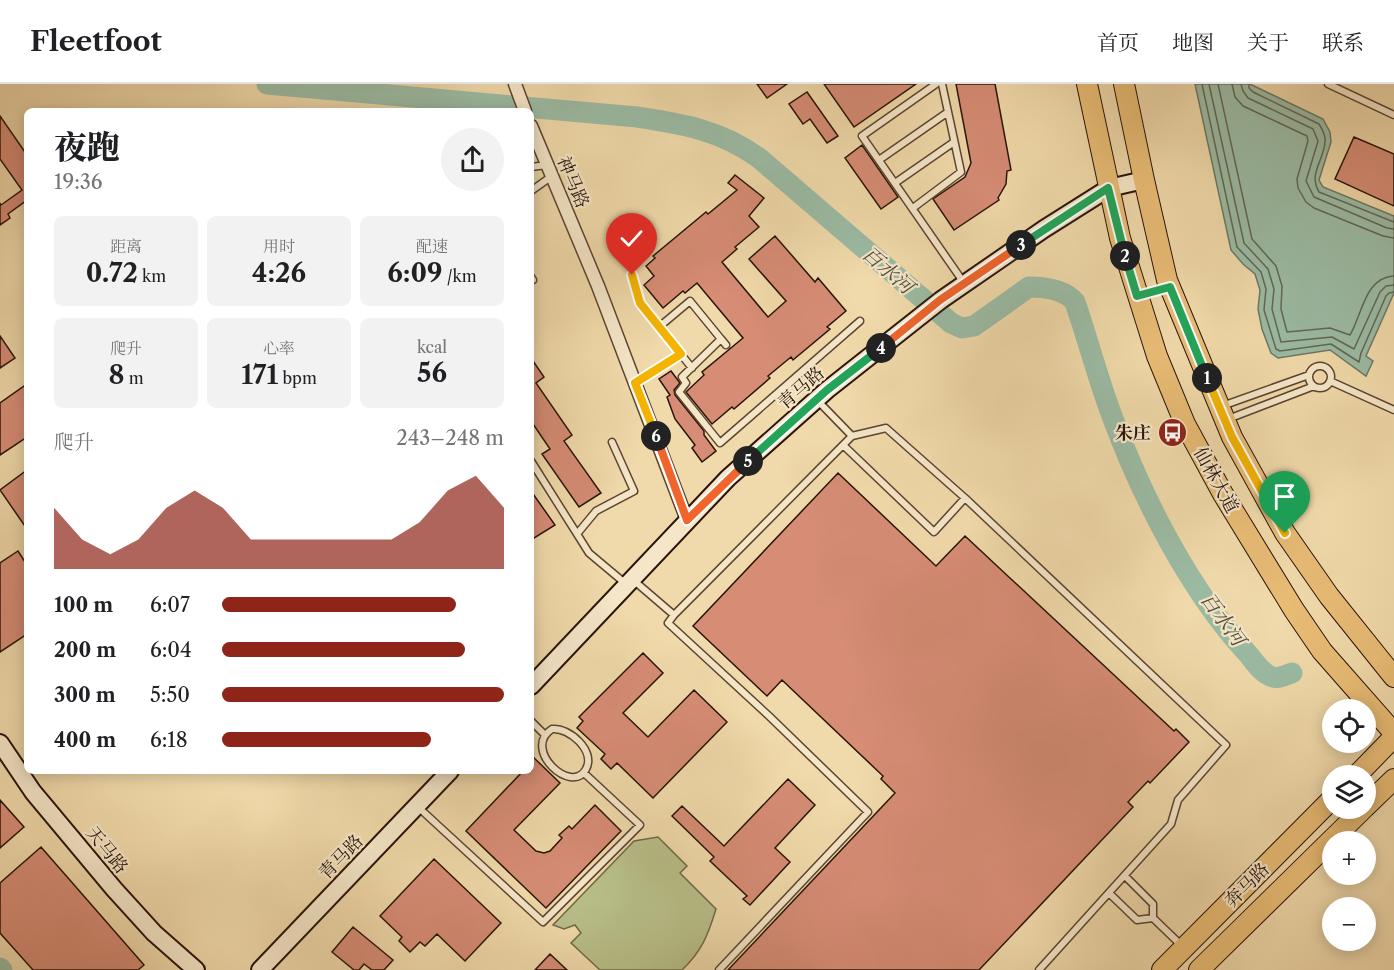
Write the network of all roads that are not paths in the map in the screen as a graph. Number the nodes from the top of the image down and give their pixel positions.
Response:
1 (936, 84) edge
2 (942, 84) edge
3 (1087, 84) edge
4 (1124, 84) edge
5 (1328, 84) edge
6 (517, 88) edge
7 (524, 108) edge
8 (948, 112) junction
9 (1394, 115) edge
10 (534, 133) edge
11 (954, 142) junction
12 (879, 160) junction
13 (534, 168) edge
14 (549, 170) junction
15 (1144, 180) junction
16 (896, 183) junction
17 (534, 188) edge
18 (1108, 188) junction
19 (913, 208) junction
20 (632, 275) dead end
21 (965, 284) junction
22 (1170, 287) junction
23 (1137, 296) junction
24 (860, 321) dead end
25 (659, 327) junction
26 (721, 339) junction
27 (726, 345) dead end
28 (681, 354) junction
29 (692, 368) junction
30 (1310, 375) junction
31 (1330, 381) junction
32 (635, 383) junction
33 (1314, 386) junction
34 (816, 400) junction
35 (1394, 410) edge
36 (1222, 414) junction
37 (852, 436) junction
38 (612, 442) dead end
39 (843, 445) junction
40 (534, 466) edge
41 (965, 498) junction
42 (687, 520) junction
43 (577, 534) junction
44 (629, 582) junction
45 (674, 615) junction
46 (1394, 677) edge
47 (534, 683) edge
48 (534, 724) edge
49 (544, 734) junction
50 (1394, 735) edge
51 (0, 743) edge
52 (1366, 765) edge
53 (584, 773) junction
54 (447, 774) edge
55 (1394, 779) edge
56 (1376, 796) edge
57 (417, 806) junction
58 (1322, 809) edge
59 (1353, 819) edge
60 (1125, 876) junction
61 (1109, 893) junction
62 (1154, 918) junction
63 (1184, 948) junction
64 (196, 970) edge
65 (260, 970) edge
66 (719, 970) edge
67 (1039, 970) edge
68 (1162, 970) edge
69 (1199, 970) edge

1 - 12 lane
2 - 8 lane
3 - 18 main road, 仙林大道
4 - 15 main road, 仙林大道
5 - 9 lane
6 - 7 street
8 - 11 lane
8 - 12 lane
10 - 14 street, 神马路
11 - 16 lane
11 - 19 lane
12 - 16 lane
13 - 14 lane
14 - 17 lane
14 - 32 street, 神马路
15 - 18 street, 青马路
15 - 22 main road, 仙林大道
16 - 19 lane
18 - 21 street, 青马路
18 - 23 main road, 仙林大道
19 - 21 lane
20 - 25 lane
21 - 34 street, 青马路
22 - 23 main road
22 - 36 main road, 仙林大道
23 - 50 main road, 仙林大道
24 - 29 lane
25 - 26 lane
25 - 28 lane
26 - 27 lane
26 - 29 lane
28 - 29 lane
28 - 32 lane
30 - 31 lane
30 - 33 lane
30 - 36 lane
31 - 33 lane
31 - 35 lane
32 - 42 street, 神马路
33 - 36 lane
34 - 37 lane
34 - 42 street, 青马路
36 - 46 main road, 仙林大道
37 - 39 lane
37 - 41 lane
38 - 43 lane
39 - 41 lane
39 - 45 lane
40 - 43 lane
41 - 60 lane
42 - 44 street, 青马路
43 - 44 lane
44 - 45 lane
44 - 47 street, 青马路
45 - 66 lane
48 - 49 lane
49 - 53 lane
49 - 53 lane
50 - 52 main road
51 - 64 street, 天马路
53 - 57 lane
54 - 57 street, 青马路
55 - 56 main road, 奔马路
57 - 65 street, 青马路
58 - 63 main road, 奔马路
59 - 69 main road, 奔马路
60 - 61 lane
60 - 62 lane
61 - 62 lane
61 - 67 lane
62 - 63 lane
63 - 68 main road, 奔马路

